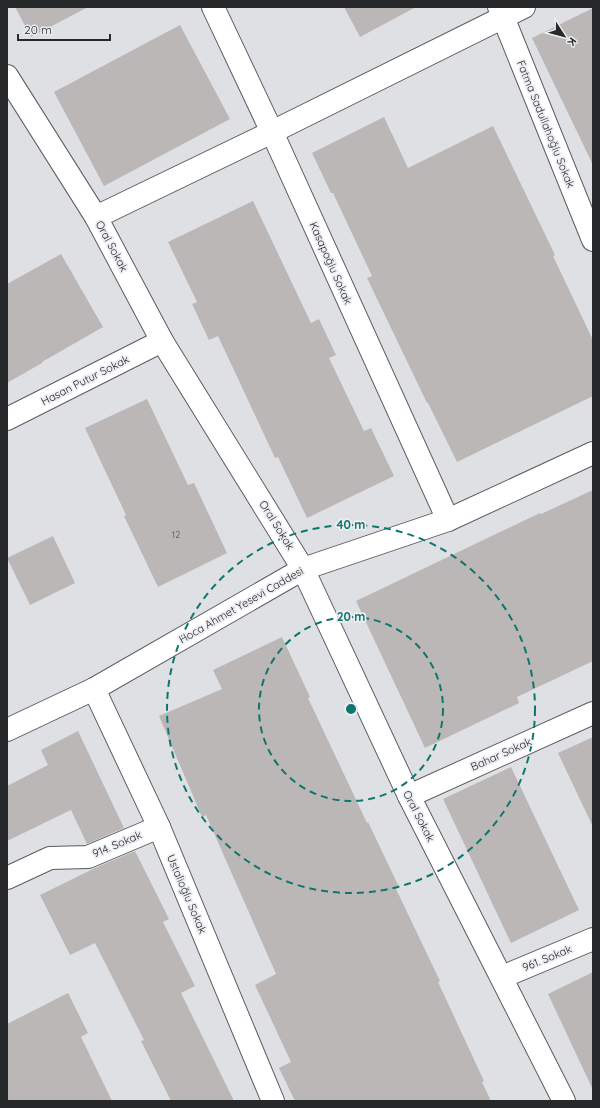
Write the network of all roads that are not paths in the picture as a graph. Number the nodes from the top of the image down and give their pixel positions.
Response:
1 (212, 7) edge
2 (524, 7) edge
3 (501, 12) edge
4 (7, 76) edge
5 (272, 132) junction
6 (96, 217) junction
7 (593, 240) edge
8 (162, 341) junction
9 (7, 419) edge
10 (593, 453) edge
11 (448, 520) junction
12 (303, 568) junction
13 (94, 689) junction
14 (593, 713) edge
15 (7, 730) edge
16 (409, 796) junction
17 (159, 827) junction
18 (7, 878) edge
19 (593, 939) edge
20 (502, 977) junction
21 (273, 1101) edge
22 (564, 1101) edge

1 - 5 street, Kasapoğlu Sokak
2 - 3 street
3 - 5 street
3 - 7 street, Fatma Sadullahoğlu Sokak
4 - 6 street, Oral Sokak
5 - 6 street
5 - 11 street, Kasapoğlu Sokak
6 - 8 street, Oral Sokak
8 - 9 street, Hasan Putur Sokak
8 - 12 street, Oral Sokak
10 - 11 street, Hoca Ahmet Yesevi Caddesi
11 - 12 street, Hoca Ahmet Yesevi Caddesi
12 - 13 street, Hoca Ahmet Yesevi Caddesi
12 - 16 street, Oral Sokak
13 - 15 street, Hoca Ahmet Yesevi Caddesi
13 - 17 street, Ustalioğlu Sokak
14 - 16 street, Bahar Sokak
16 - 20 street, Oral Sokak
17 - 18 street, 914. Sokak
17 - 21 street, Ustalioğlu Sokak
19 - 20 street, 961. Sokak
20 - 22 street, Oral Sokak

